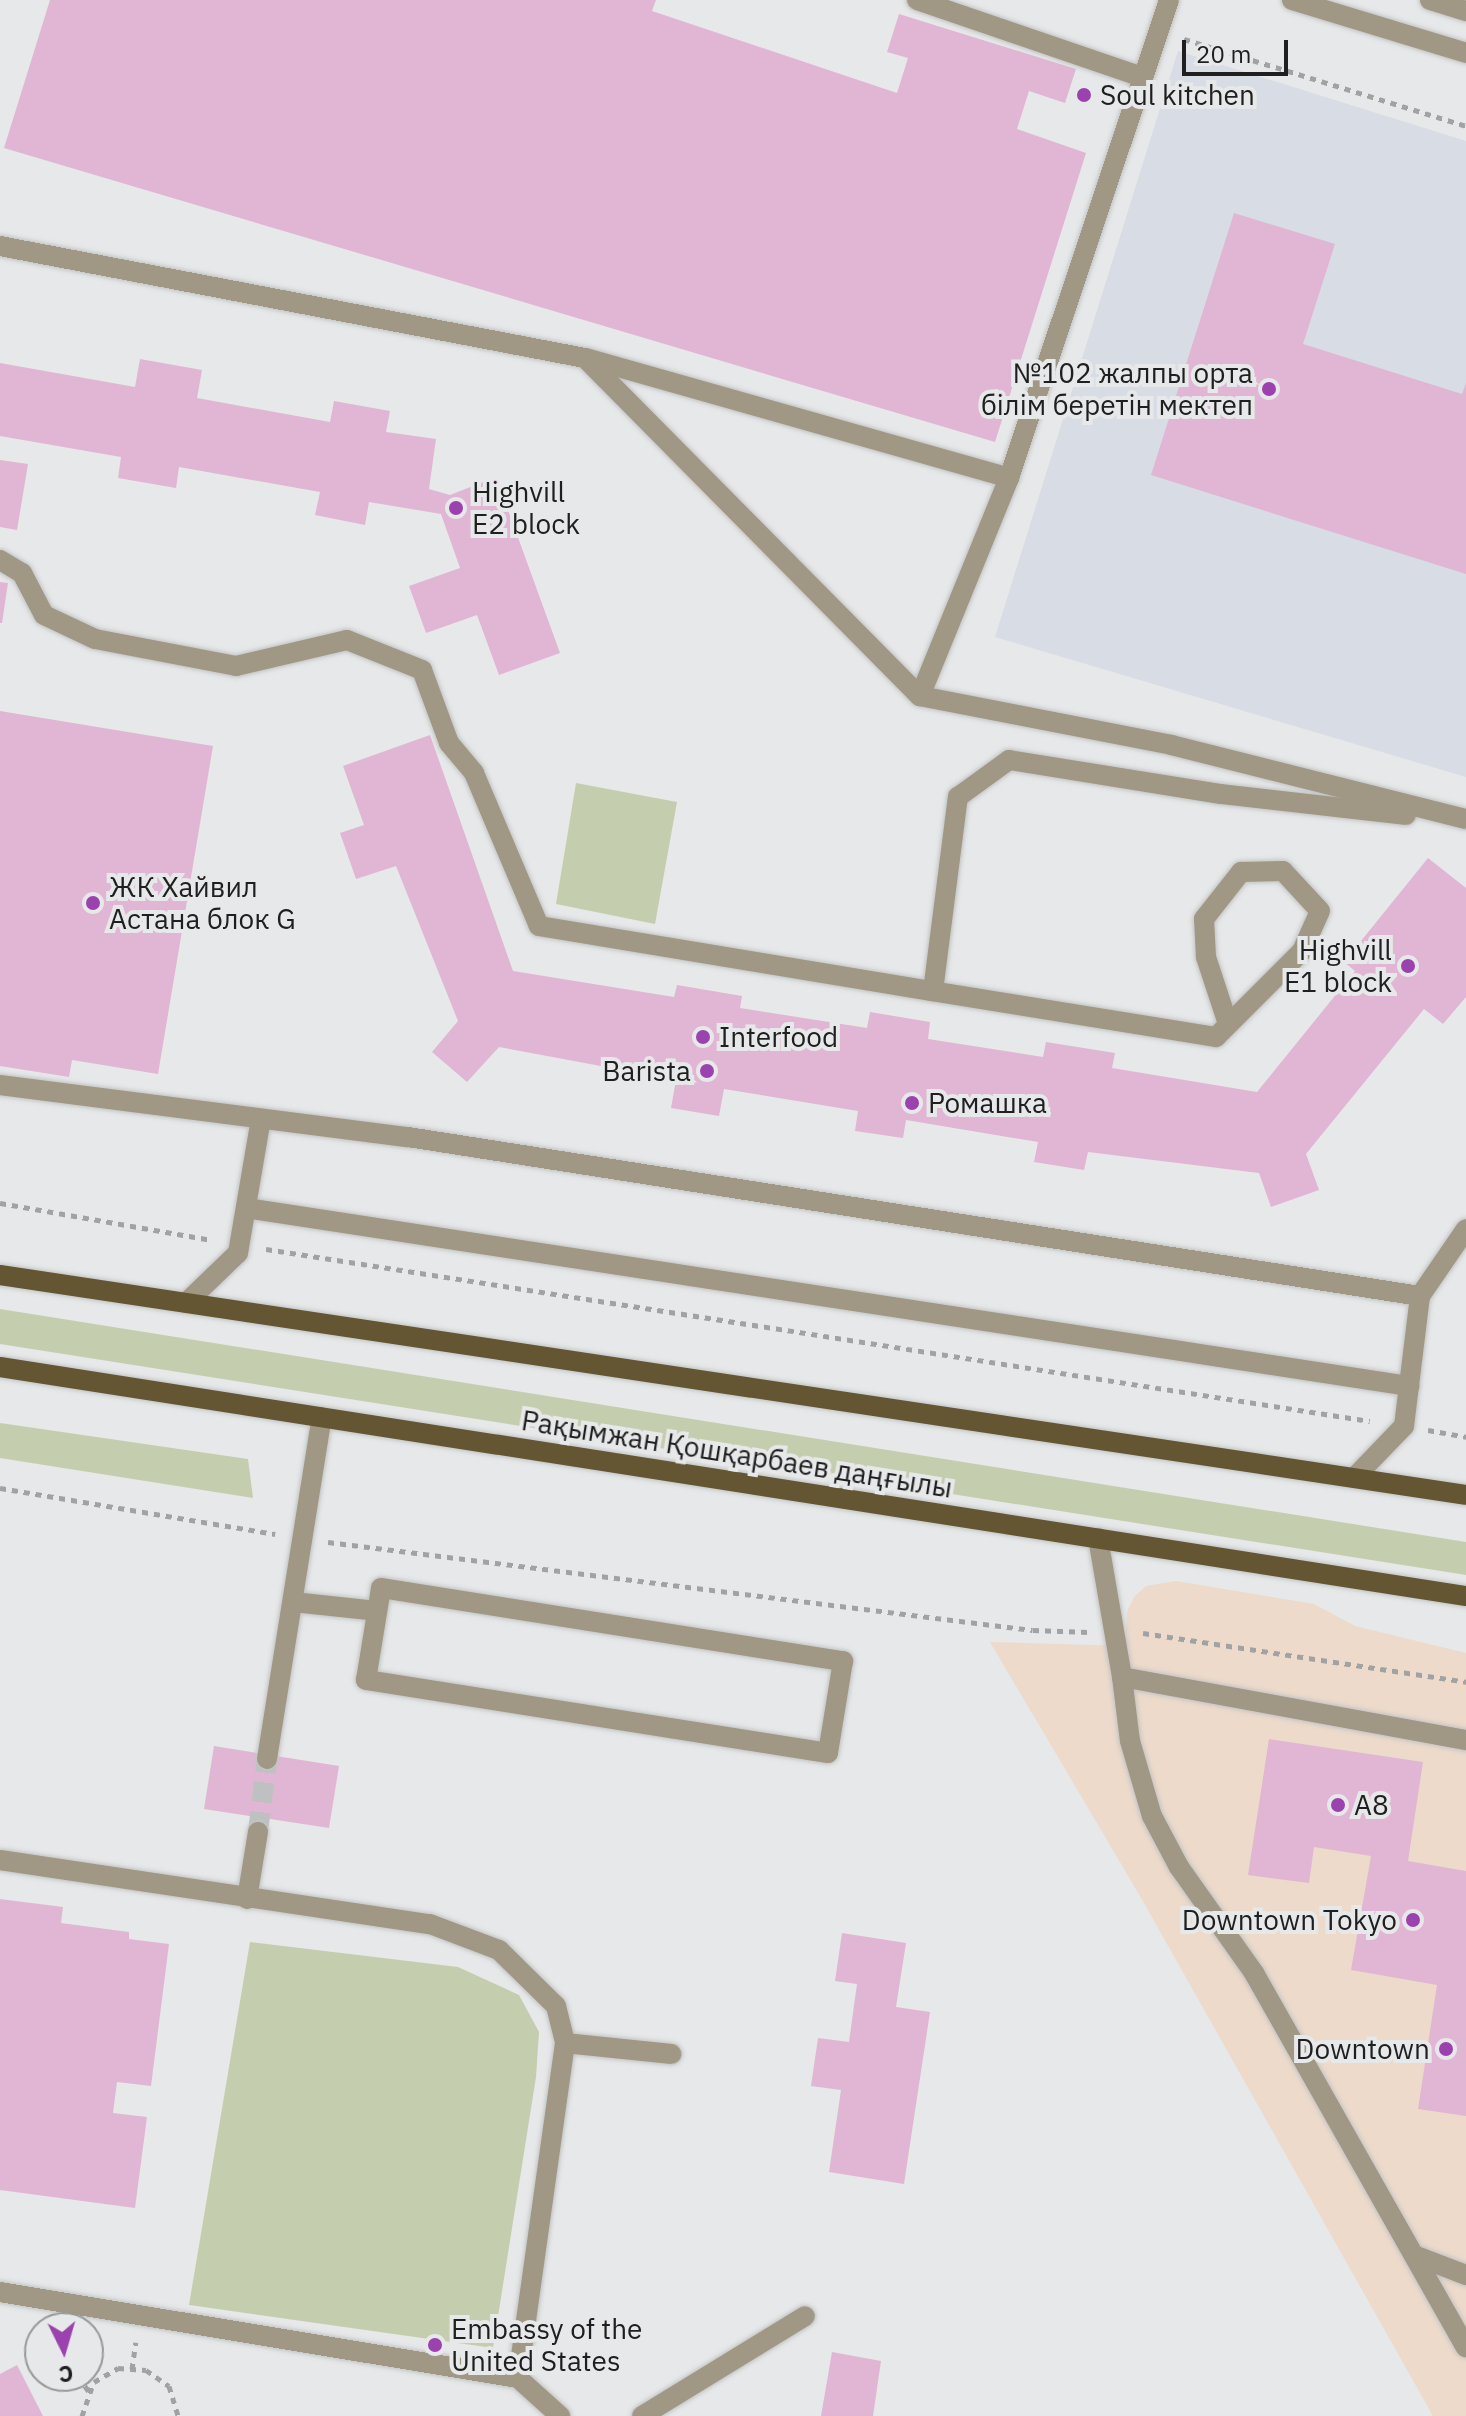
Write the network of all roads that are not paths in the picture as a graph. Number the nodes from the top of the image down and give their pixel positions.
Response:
1 (917, 0) edge
2 (1169, 0) edge
3 (1292, 0) edge
4 (1430, 0) edge
5 (1466, 11) edge
6 (1466, 53) edge
7 (1142, 77) junction
8 (0, 246) edge
9 (585, 358) junction
10 (1009, 478) junction
11 (0, 560) edge
12 (920, 696) junction
13 (1466, 821) edge
14 (933, 991) junction
15 (1228, 1024) junction
16 (0, 1085) edge
17 (261, 1119) junction
18 (246, 1208) junction
19 (1466, 1229) edge
20 (0, 1275) edge
21 (1420, 1296) junction
22 (186, 1303) junction
23 (0, 1367) edge
24 (1409, 1386) junction
25 (322, 1417) junction
26 (1354, 1478) junction
27 (1466, 1495) edge
28 (1098, 1538) junction
29 (1466, 1596) edge
30 (293, 1602) junction
31 (377, 1611) junction
32 (1122, 1677) junction
33 (1466, 1740) edge
34 (267, 1759) tunnel mouth
35 (258, 1832) tunnel mouth
36 (0, 1860) edge
37 (247, 1899) junction
38 (565, 2043) junction
39 (671, 2054) dead end
40 (1414, 2255) junction
41 (1466, 2275) edge
42 (0, 2292) edge
43 (805, 2316) dead end
44 (1466, 2347) edge
45 (518, 2378) junction
46 (560, 2416) edge
47 (642, 2416) edge

1 - 7 street
2 - 7 street
3 - 6 street
4 - 5 street
7 - 10 street
8 - 9 street
9 - 10 street
9 - 12 street
10 - 12 street
11 - 14 street
12 - 13 street
13 - 14 street
14 - 15 street
15 - 15 street
16 - 17 street
17 - 18 street
17 - 21 street
18 - 22 street
18 - 24 street
19 - 21 street
20 - 22 main road
21 - 24 street
22 - 26 main road
23 - 25 main road, Рақымжан Қошқарбаев даңғылы
24 - 26 street
25 - 28 main road, Рақымжан Қошқарбаев даңғылы
25 - 30 street
26 - 27 main road
28 - 29 main road, Рақымжан Қошқарбаев даңғылы
28 - 32 street
30 - 31 street
30 - 34 street
31 - 31 street
32 - 33 street
32 - 40 street
35 - 37 street
36 - 37 street
37 - 38 street
38 - 39 street
38 - 45 street
40 - 41 street
40 - 44 street
42 - 45 street
43 - 47 street
45 - 46 street

